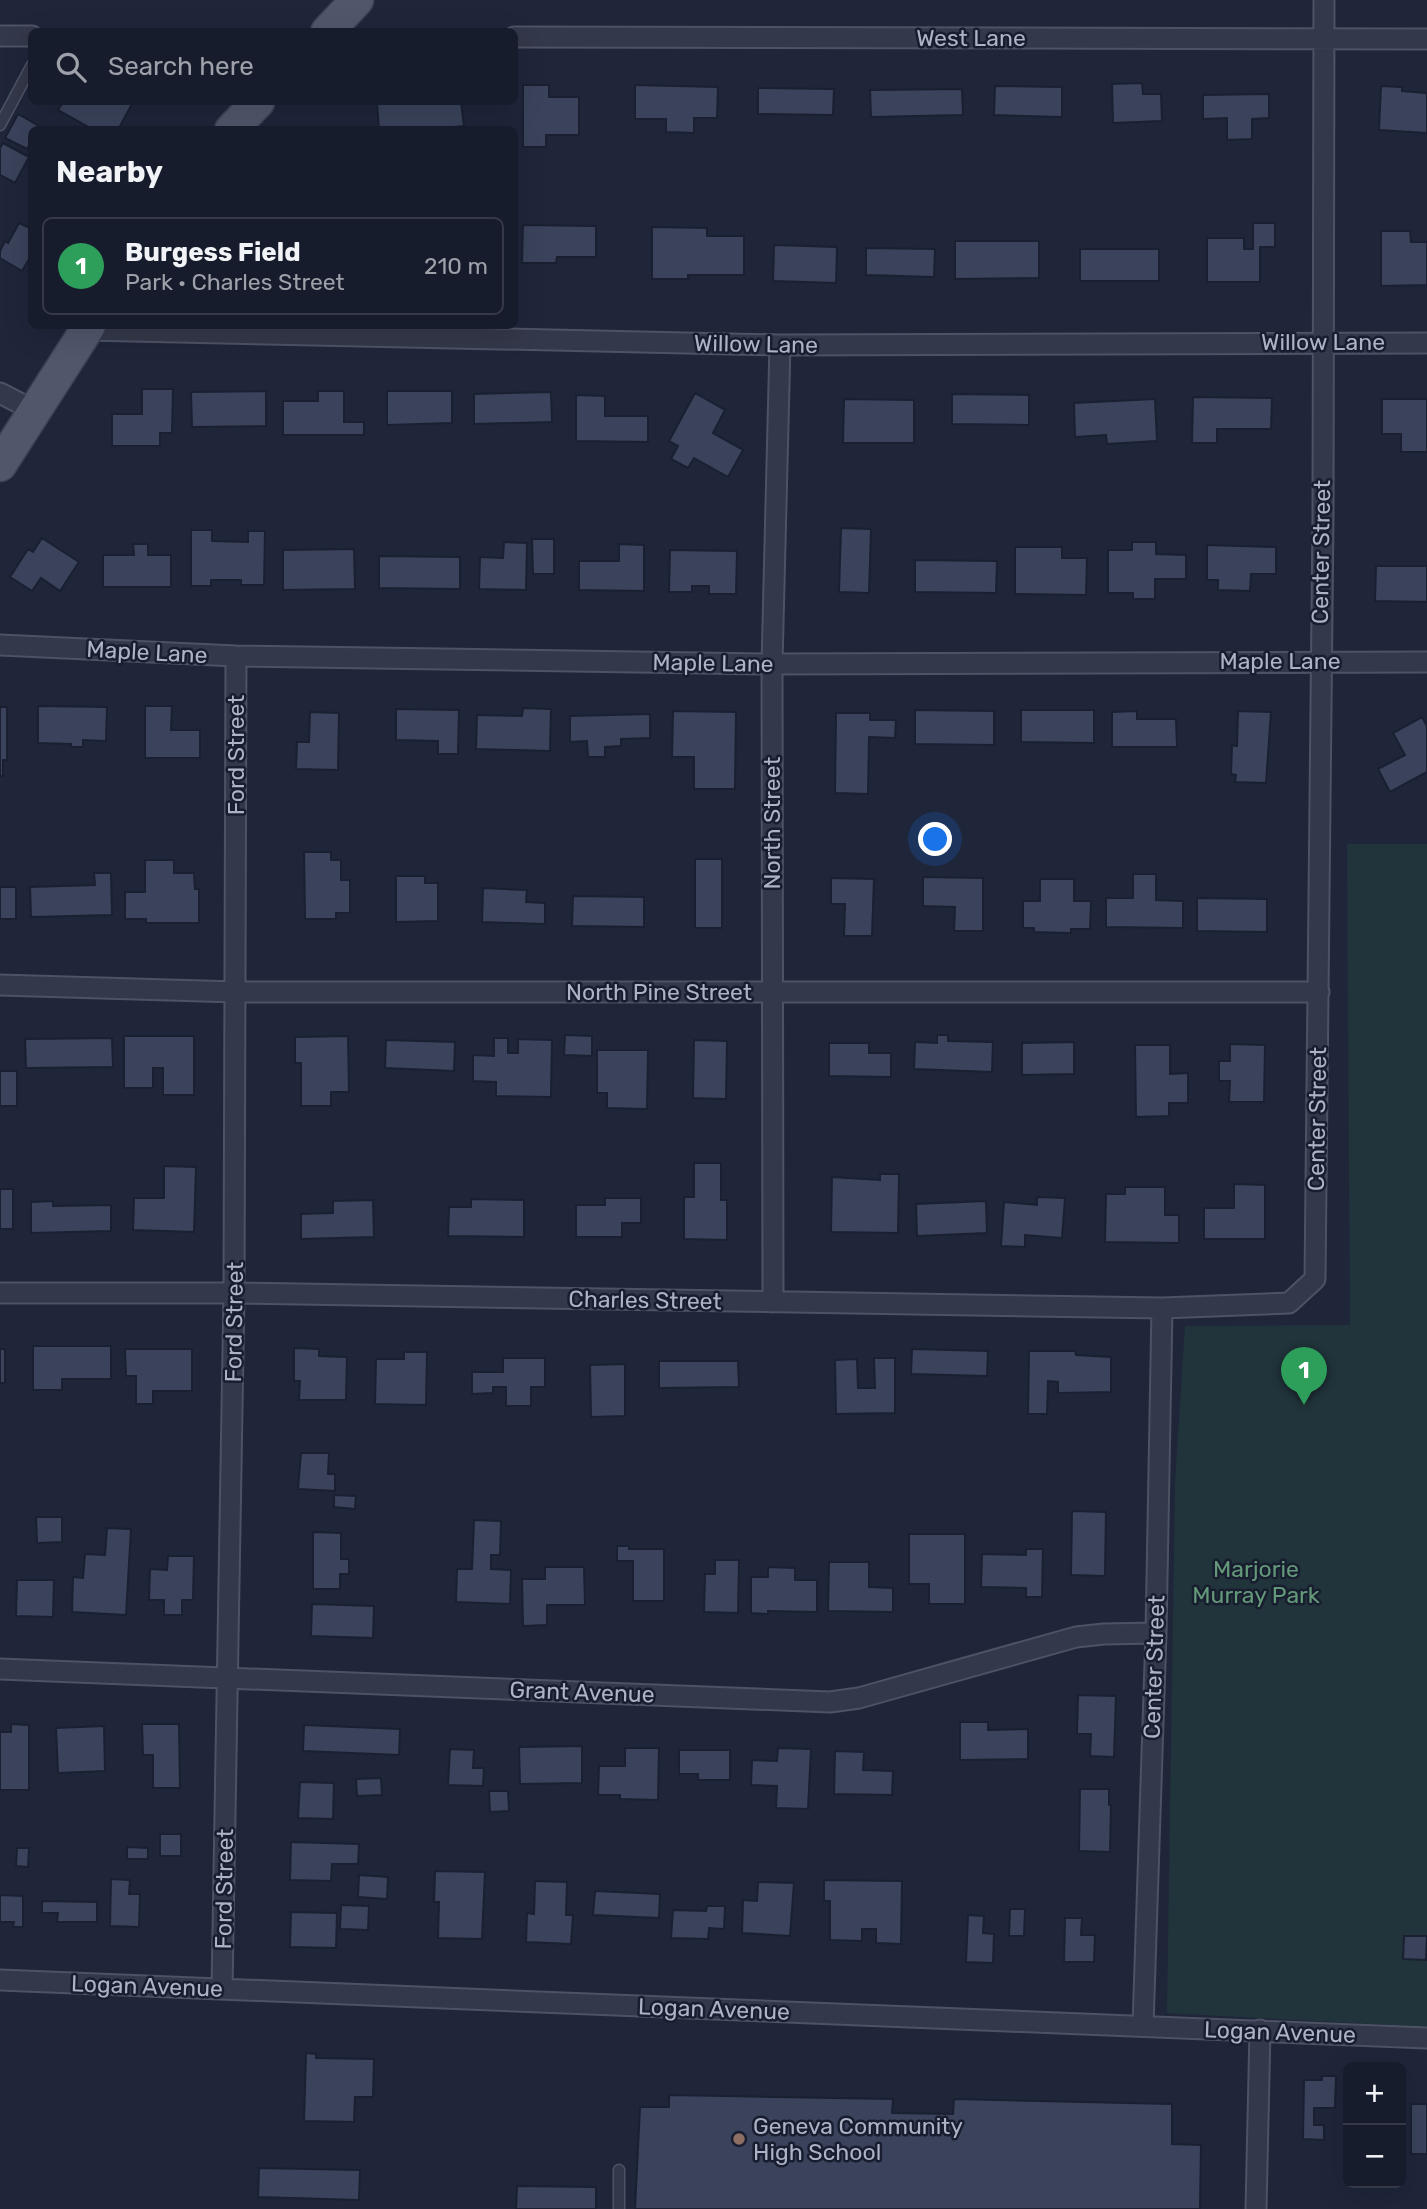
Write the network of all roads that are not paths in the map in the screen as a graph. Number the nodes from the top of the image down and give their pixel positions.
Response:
1 (357, 0) edge
2 (1324, 0) edge
3 (331, 28) edge
4 (0, 36) edge
5 (28, 36) edge
6 (518, 37) edge
7 (1324, 39) junction
8 (1427, 39) edge
9 (28, 72) edge
10 (255, 105) edge
11 (0, 125) edge
12 (235, 126) edge
13 (86, 329) edge
14 (128, 329) edge
15 (1322, 342) junction
16 (1427, 343) edge
17 (780, 345) junction
18 (0, 393) edge
19 (33, 410) junction
20 (0, 465) edge
21 (0, 645) edge
22 (236, 656) junction
23 (1320, 661) junction
24 (1427, 662) edge
25 (772, 664) junction
26 (0, 985) edge
27 (236, 992) junction
28 (772, 992) junction
29 (1319, 992) junction
30 (0, 1293) edge
31 (234, 1293) junction
32 (773, 1302) junction
33 (1289, 1303) joint
34 (1162, 1308) junction
35 (1156, 1633) junction
36 (0, 1669) edge
37 (228, 1677) junction
38 (0, 1980) edge
39 (222, 1989) junction
40 (1143, 2026) junction
41 (1260, 2030) junction
42 (1427, 2038) edge
43 (619, 2170) dead end
44 (618, 2209) edge
45 (1256, 2209) edge

1 - 3 main road
2 - 7 street, Center Street
4 - 5 street
6 - 7 street, West Lane
7 - 8 street, West Lane
7 - 15 street, Center Street
9 - 11 lane
10 - 12 main road
13 - 19 main road
14 - 17 street, Willow Lane
15 - 16 street, Willow Lane
15 - 17 street, Willow Lane
15 - 23 street, Center Street
17 - 25 street, North Street
18 - 19 street
19 - 20 main road
21 - 22 street, Maple Lane
22 - 25 street, Maple Lane
22 - 27 street, Ford Street
23 - 24 street, Maple Lane
23 - 25 street, Maple Lane
23 - 29 street, Center Street
25 - 28 street, North Street
26 - 27 street, North Pine Street
27 - 28 street, North Pine Street
27 - 31 street, Ford Street
28 - 29 street, North Pine Street
28 - 32 street, North Street
29 - 33 street, Center Street
30 - 31 street, Charles Street
31 - 32 street, Charles Street
31 - 37 street, Ford Street
32 - 34 street, Charles Street
33 - 34 street, Charles Street
34 - 35 street, Center Street
35 - 37 street, Grant Avenue
35 - 40 street, Center Street
36 - 37 street, Grant Avenue
37 - 39 street, Ford Street
38 - 39 street, Logan Avenue
39 - 40 street, Logan Avenue
40 - 41 street, Logan Avenue
41 - 42 street, Logan Avenue
41 - 45 street
43 - 44 lane

